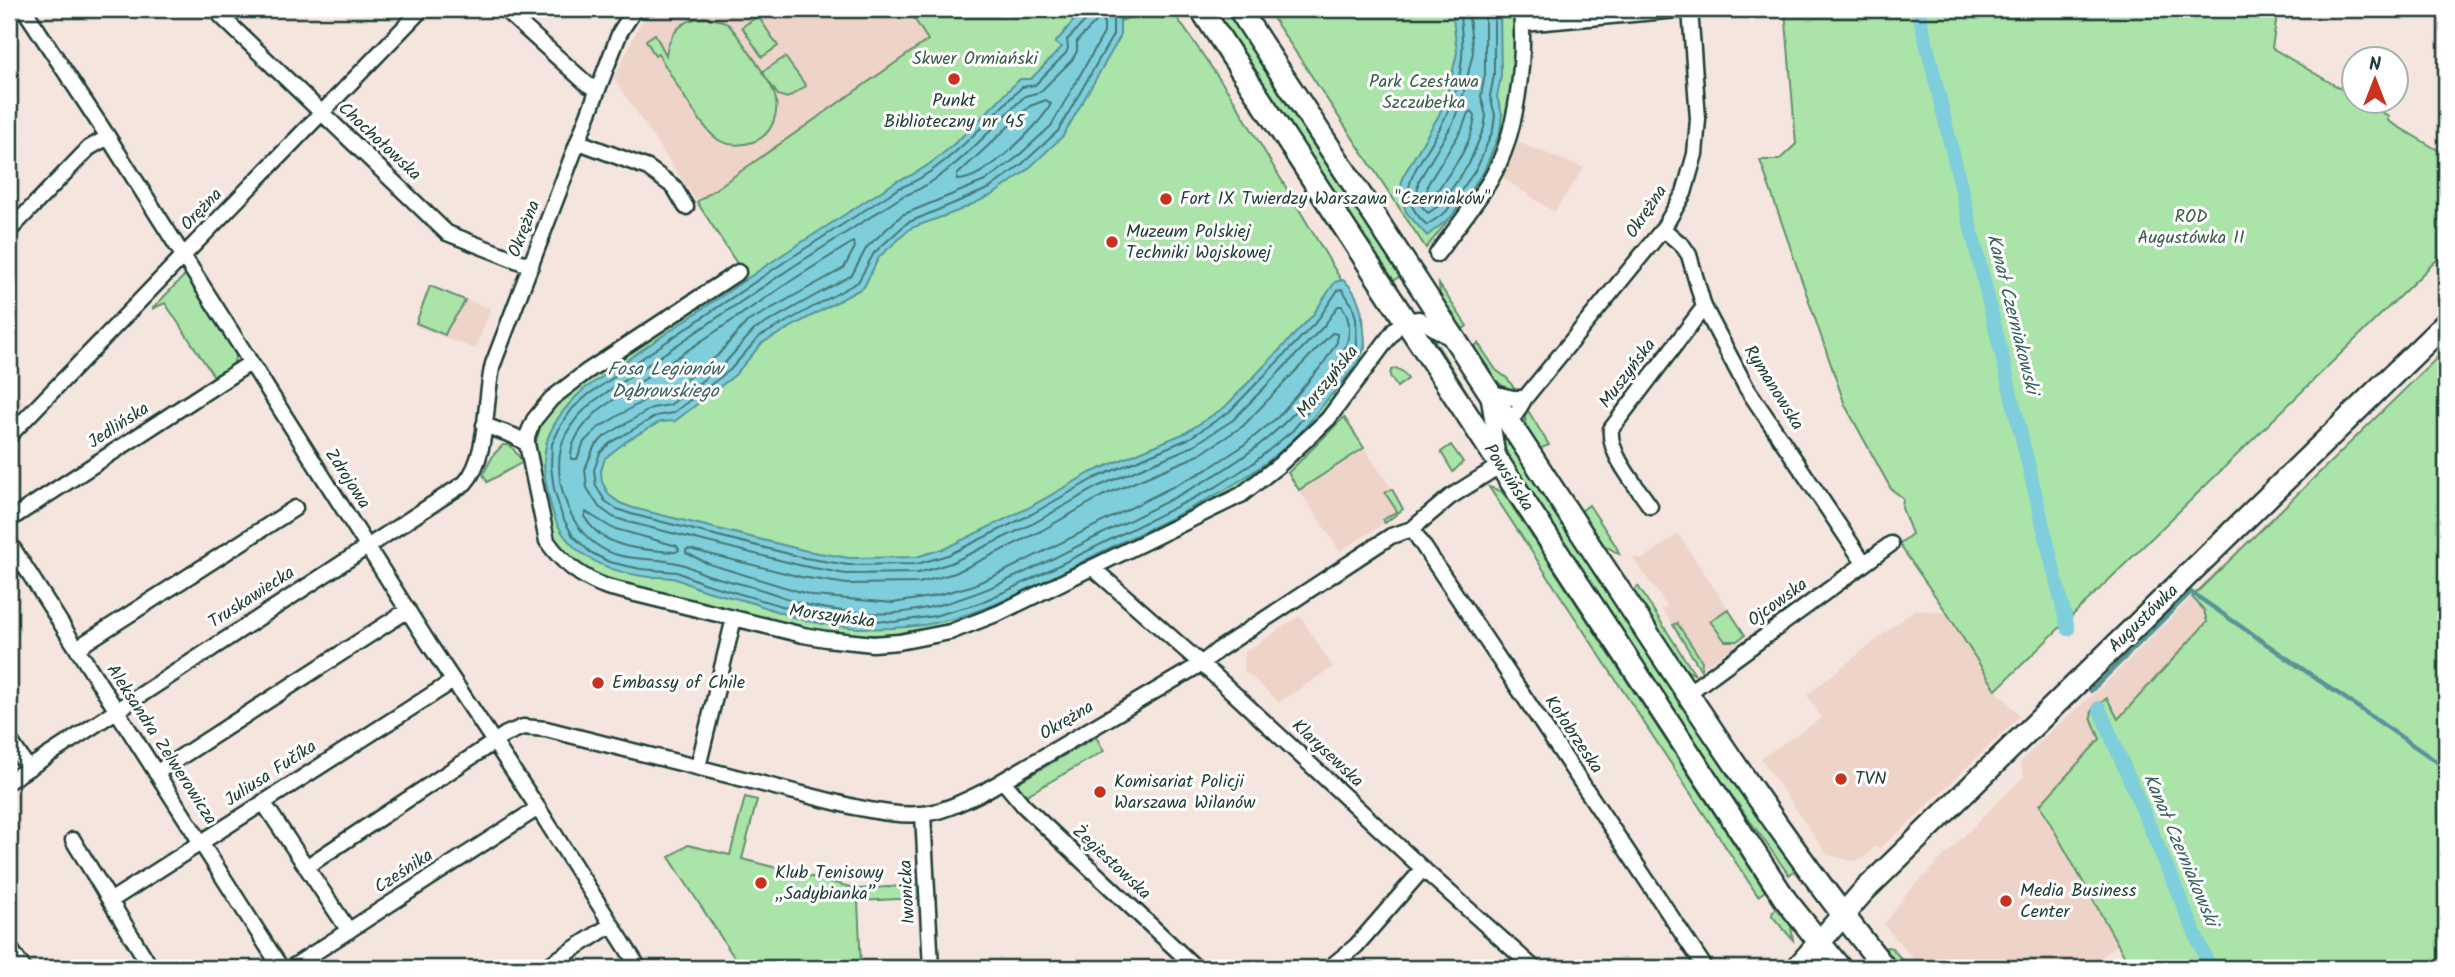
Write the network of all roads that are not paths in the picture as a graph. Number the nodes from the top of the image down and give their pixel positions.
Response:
1 (24, 9) edge
2 (422, 9) edge
3 (504, 9) edge
4 (635, 9) edge
5 (1201, 9) edge
6 (1239, 9) edge
7 (1521, 9) edge
8 (1689, 9) edge
9 (221, 16) dead end
10 (1522, 24) junction
11 (597, 90) junction
12 (320, 113) junction
13 (108, 137) junction
14 (579, 142) junction
15 (686, 207) dead end
16 (1663, 229) junction
17 (9, 231) edge
18 (1437, 254) dead end
19 (184, 256) junction
20 (531, 266) junction
21 (738, 272) dead end
22 (1704, 307) junction
23 (1404, 321) junction
24 (2446, 323) edge
25 (1456, 343) junction
26 (250, 363) junction
27 (1488, 391) junction
28 (1525, 398) junction
29 (1510, 424) junction
30 (484, 425) junction
31 (9, 436) edge
32 (527, 444) junction
33 (1499, 466) junction
34 (1650, 506) dead end
35 (295, 508) dead end
36 (9, 520) edge
37 (1412, 529) junction
38 (9, 542) edge
39 (1891, 544) dead end
40 (367, 546) junction
41 (1864, 563) junction
42 (1093, 568) junction
43 (408, 610) junction
44 (734, 618) junction
45 (77, 648) junction
46 (1201, 664) junction
47 (453, 681) junction
48 (1688, 694) junction
49 (116, 711) junction
50 (9, 739) edge
51 (494, 743) junction
52 (698, 767) junction
53 (28, 768) junction
54 (156, 773) junction
55 (9, 781) edge
56 (1003, 781) junction
57 (263, 802) junction
58 (538, 808) junction
59 (923, 814) junction
60 (73, 840) dead end
61 (201, 843) junction
62 (306, 867) junction
63 (1423, 869) junction
64 (110, 901) junction
65 (1843, 915) junction
66 (611, 925) junction
67 (349, 931) junction
68 (1819, 944) junction
69 (9, 953) edge
70 (1702, 966) edge
71 (19, 968) edge
72 (151, 968) edge
73 (281, 968) edge
74 (291, 968) edge
75 (544, 968) edge
76 (639, 968) edge
77 (931, 968) edge
78 (1196, 968) edge
79 (1329, 968) edge
80 (1534, 968) edge
81 (1797, 968) edge
82 (1840, 968) edge
83 (1885, 968) edge

1 - 13 street, Zdrojowa
2 - 12 street, Orężna
3 - 11 street
4 - 11 street, Okrężna
5 - 23 main road, Powsińska
6 - 25 main road, Powsińska
7 - 10 street
8 - 10 street
8 - 16 street, Okrężna
9 - 12 street, Chochołowska
10 - 18 street
11 - 14 street, Okrężna
12 - 19 street, Orężna
12 - 20 street, Chochołowska
13 - 17 street
13 - 19 street, Zdrojowa
14 - 15 street
14 - 20 street, Okrężna
16 - 22 street, Rymanowska
16 - 28 street, Okrężna
19 - 26 street, Zdrojowa
19 - 31 street, Orężna
20 - 30 street, Okrężna
21 - 32 street
22 - 34 street, Muszyńska
22 - 41 street, Rymanowska
23 - 25 street
23 - 33 main road, Powsińska
23 - 42 street, Morszyńska
24 - 65 main road, Augustówka
25 - 27 main road, Powsińska
26 - 36 street, Jedlińska
26 - 40 street, Zdrojowa
27 - 28 street
27 - 29 main road, Powsińska
27 - 33 street
28 - 29 street, Okrężna
29 - 48 main road, Powsińska
30 - 32 street
30 - 40 street, Truskawiecka
32 - 44 street, Morszyńska
33 - 37 street, Okrężna
33 - 68 main road, Powsińska
35 - 45 street
37 - 46 street, Okrężna
37 - 70 street, Kołobrzeska
38 - 45 street, Aleksandra Zelwerowicza
39 - 41 street, Ojcowska
40 - 43 street, Zdrojowa
40 - 49 street, Truskawiecka
41 - 48 street, Ojcowska
42 - 44 street, Morszyńska
42 - 46 street, Klarysewska
43 - 47 street, Zdrojowa
43 - 54 street
44 - 52 street
45 - 49 street, Aleksandra Zelwerowicza
46 - 56 street, Okrężna
46 - 63 street, Klarysewska
47 - 51 street, Zdrojowa
47 - 57 street, Juliusa Fučíka
48 - 65 main road, Powsińska
49 - 53 street, Truskawiecka
49 - 54 street, Aleksandra Zelwerowicza
50 - 53 street
51 - 52 street, Okrężna
51 - 58 street, Zdrojowa
51 - 62 street, Okrężna
52 - 59 street, Okrężna
53 - 55 street, Truskawiecka
54 - 61 street, Aleksandra Zelwerowicza
56 - 59 street, Okrężna
56 - 78 street, Żegiestowska
57 - 61 street, Juliusa Fučíka
57 - 62 street
58 - 66 street, Zdrojowa
58 - 67 street, Cześnika
59 - 77 street, Iwonicka
60 - 64 street
61 - 64 street, Juliusa Fučíka
61 - 73 street, Aleksandra Zelwerowicza
62 - 67 street
63 - 79 street
63 - 80 street, Klarysewska
64 - 72 street
65 - 68 main road, Augustówka
65 - 83 main road, Powsińska
66 - 75 street
66 - 76 street, Zdrojowa
67 - 74 street, Cześnika
68 - 81 main road, Augustówka
68 - 82 main road, Powsińska
69 - 71 main road

